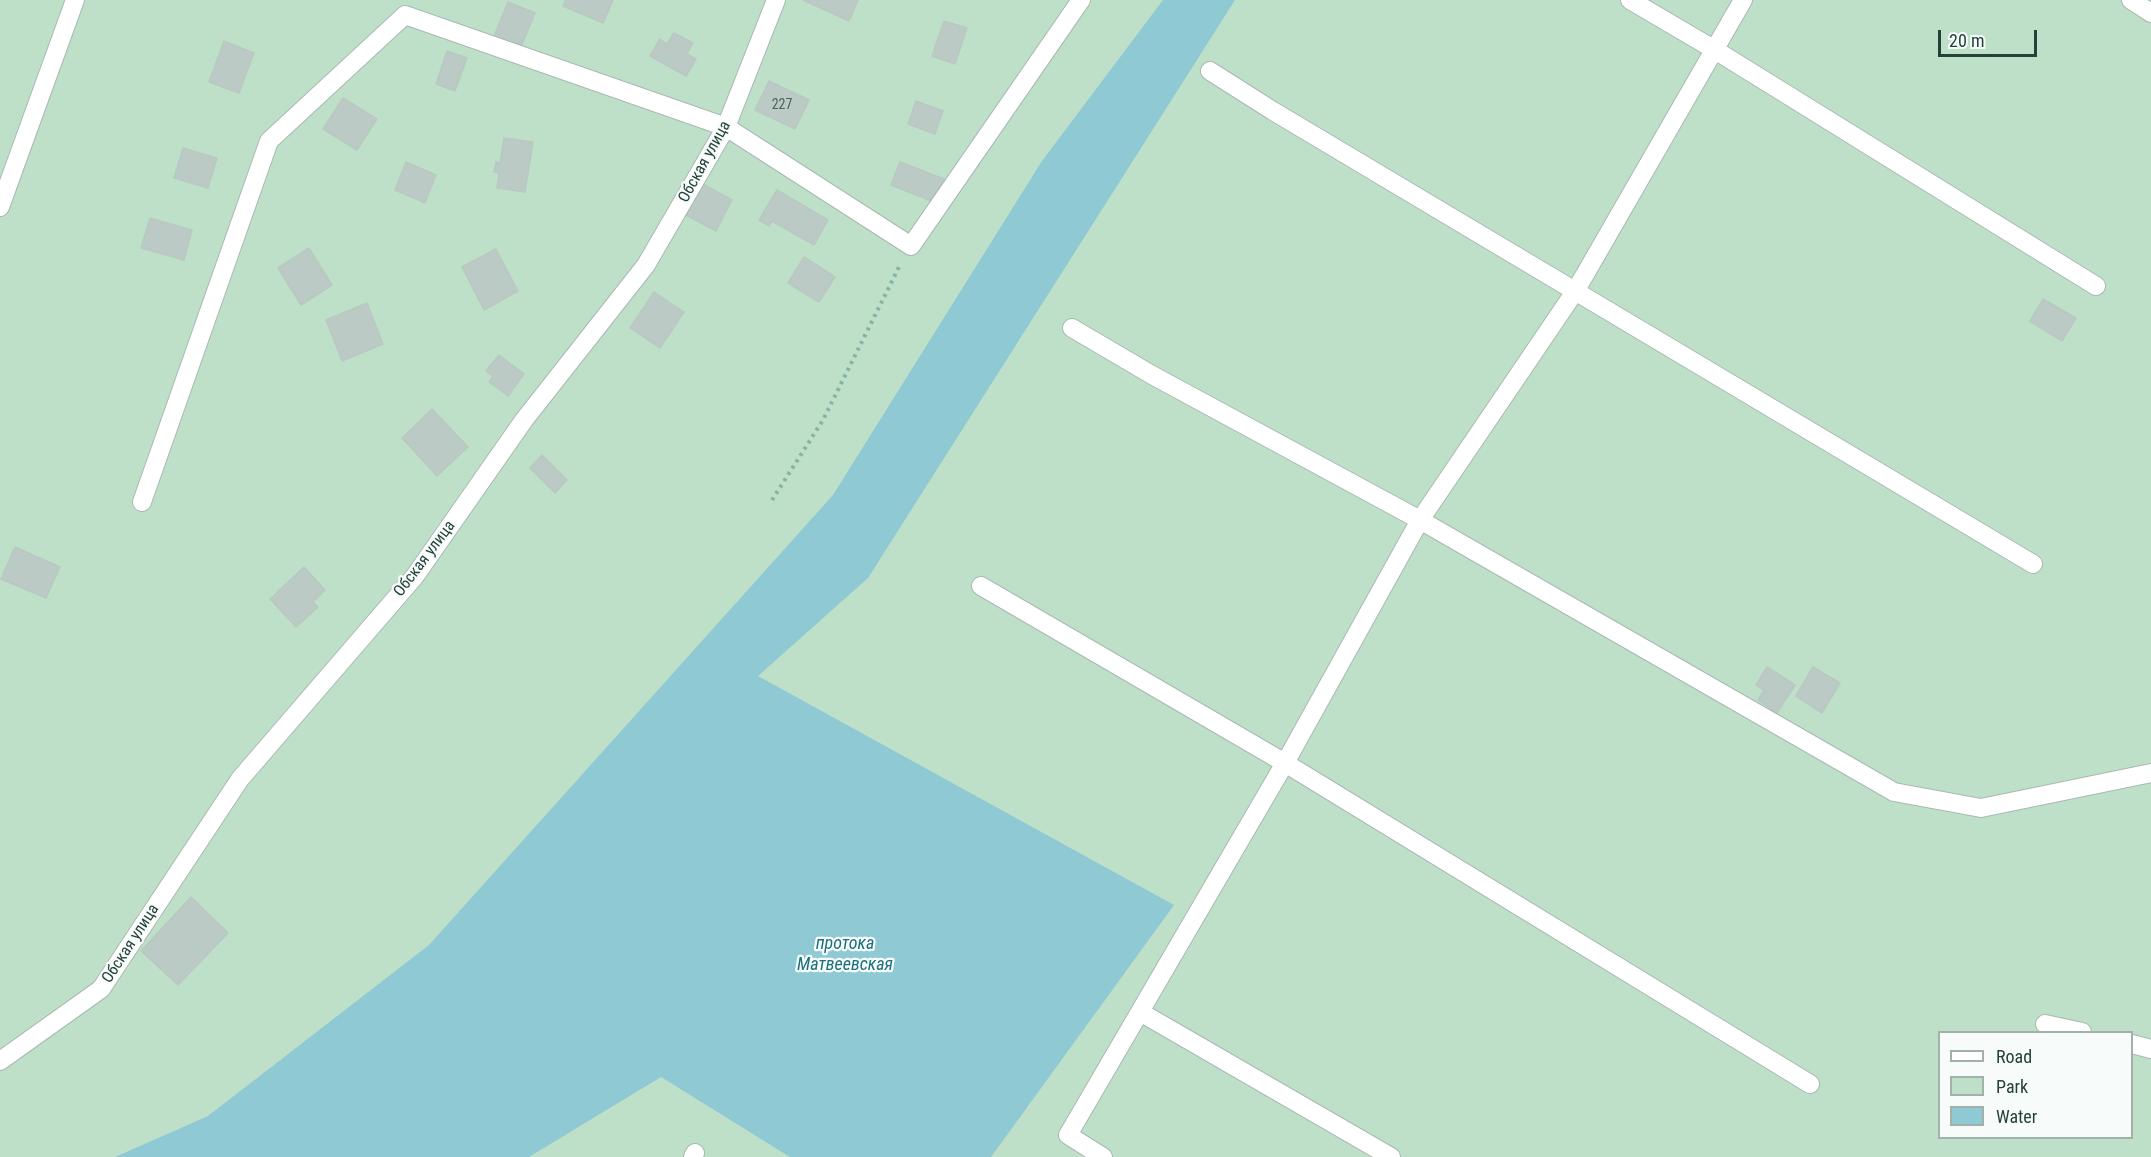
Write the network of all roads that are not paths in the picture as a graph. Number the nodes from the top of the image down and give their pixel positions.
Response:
1 (75, 0) edge
2 (776, 0) edge
3 (1081, 0) edge
4 (1630, 0) edge
5 (1743, 0) edge
6 (2131, 0) edge
7 (2151, 13) edge
8 (1714, 50) junction
9 (1210, 71) dead end
10 (726, 127) junction
11 (0, 207) edge
12 (2096, 286) dead end
13 (1576, 290) junction
14 (1072, 328) dead end
15 (142, 502) dead end
16 (1420, 520) junction
17 (2033, 564) dead end
18 (981, 586) dead end
19 (1285, 763) junction
20 (2151, 772) edge
21 (1140, 1012) junction
22 (2045, 1024) dead end
23 (2077, 1031) edge
24 (2133, 1044) edge
25 (2151, 1048) edge
26 (0, 1061) edge
27 (1810, 1084) dead end
28 (1102, 1157) edge
29 (1391, 1157) edge

1 - 11 street
2 - 10 street, Обская улица
3 - 10 street
4 - 8 street
5 - 8 street
6 - 7 street
8 - 12 street
8 - 13 street
9 - 13 street
10 - 15 street
10 - 26 street, Обская улица
13 - 16 street
13 - 17 street
14 - 16 street
16 - 19 street
16 - 20 street
18 - 19 street
19 - 21 street
19 - 27 street
21 - 28 street
21 - 29 street
22 - 23 street
24 - 25 street

